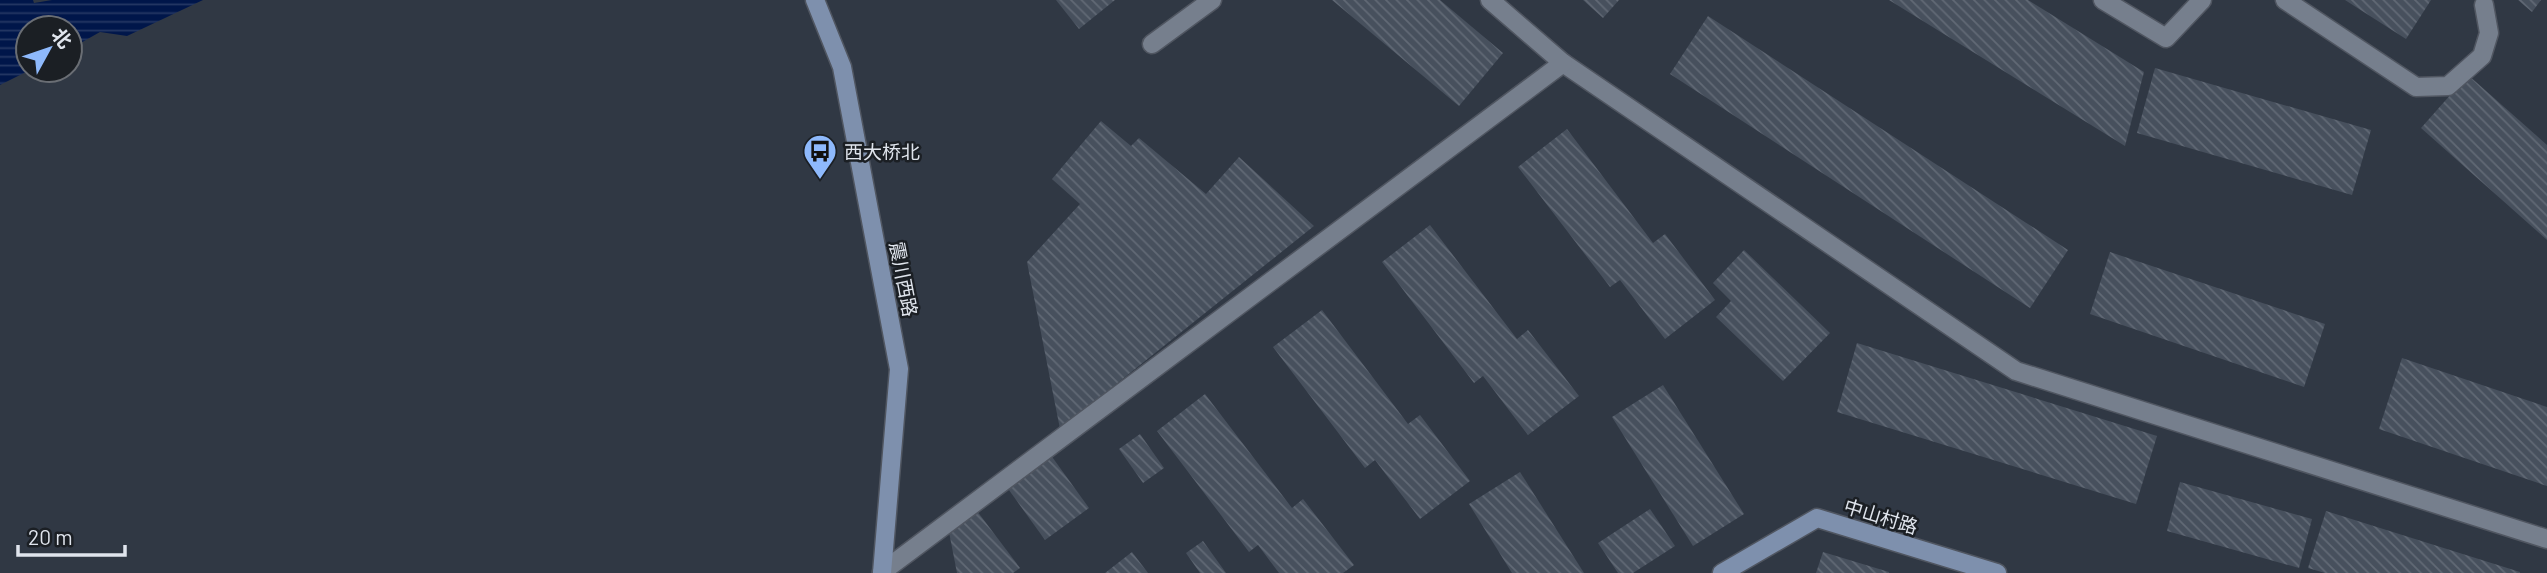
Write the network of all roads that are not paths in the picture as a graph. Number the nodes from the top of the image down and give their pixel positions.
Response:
1 (815, 0) edge
2 (1212, 0) edge
3 (1490, 0) edge
4 (2103, 0) edge
5 (2203, 0) edge
6 (2285, 0) edge
7 (2484, 5) dead end
8 (1152, 44) dead end
9 (1563, 62) junction
10 (2547, 538) edge
11 (882, 573) edge
12 (1722, 573) edge
13 (1997, 573) edge

1 - 11 street, 震川西路
2 - 8 street
3 - 9 street
4 - 5 street
6 - 7 street
9 - 10 street
9 - 11 street
12 - 13 street, 中山村路

